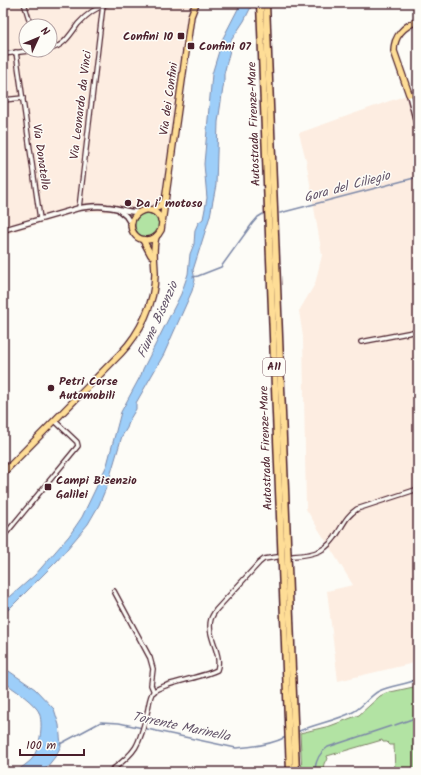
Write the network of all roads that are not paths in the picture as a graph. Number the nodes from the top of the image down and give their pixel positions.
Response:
1 (24, 3) edge
2 (109, 3) edge
3 (196, 3) edge
4 (260, 3) edge
5 (266, 3) edge
6 (104, 5) junction
7 (29, 18) edge
8 (418, 21) edge
9 (58, 45) edge
10 (16, 52) joint
11 (3, 54) edge
12 (409, 94) joint
13 (23, 98) junction
14 (3, 100) edge
15 (418, 129) edge
16 (166, 198) junction
17 (79, 208) junction
18 (118, 209) junction
19 (151, 210) junction
20 (138, 212) junction
21 (40, 219) junction
22 (162, 222) junction
23 (131, 224) junction
24 (3, 230) edge
25 (156, 237) junction
26 (143, 240) junction
27 (155, 269) junction
28 (418, 331) edge
29 (361, 342) dead end
30 (54, 421) junction
31 (3, 473) edge
32 (418, 489) edge
33 (3, 537) edge
34 (293, 556) dead end
35 (276, 557) dead end
36 (114, 591) dead end
37 (154, 692) junction
38 (109, 772) edge
39 (290, 772) edge
40 (296, 772) edge

1 - 7 street
2 - 6 street
3 - 16 main road, Via dei Confini
4 - 39 highway, Autostrada Firenze-Mare / A11
5 - 40 highway, Autostrada Firenze-Mare / A11
6 - 9 street
6 - 17 street, Via Leonardo da Vinci
8 - 12 main road
10 - 11 street
10 - 13 street, Via Donatello
12 - 15 street
13 - 14 street
13 - 21 street, Via Donatello
16 - 19 main road
16 - 22 main road, Via dei Confini
17 - 18 street
17 - 21 street
18 - 20 street
18 - 23 street
19 - 20 main road
19 - 22 main road
20 - 23 main road
21 - 24 street
22 - 25 main road, Via dei Confini
23 - 26 main road, Via dei Confini
25 - 26 main road
25 - 27 main road, Via dei Confini
26 - 27 main road, Via dei Confini
27 - 30 main road, Via dei Confini
28 - 29 street
30 - 31 main road, Via dei Confini
30 - 33 street
32 - 34 street
35 - 37 street
36 - 37 street
37 - 38 street

